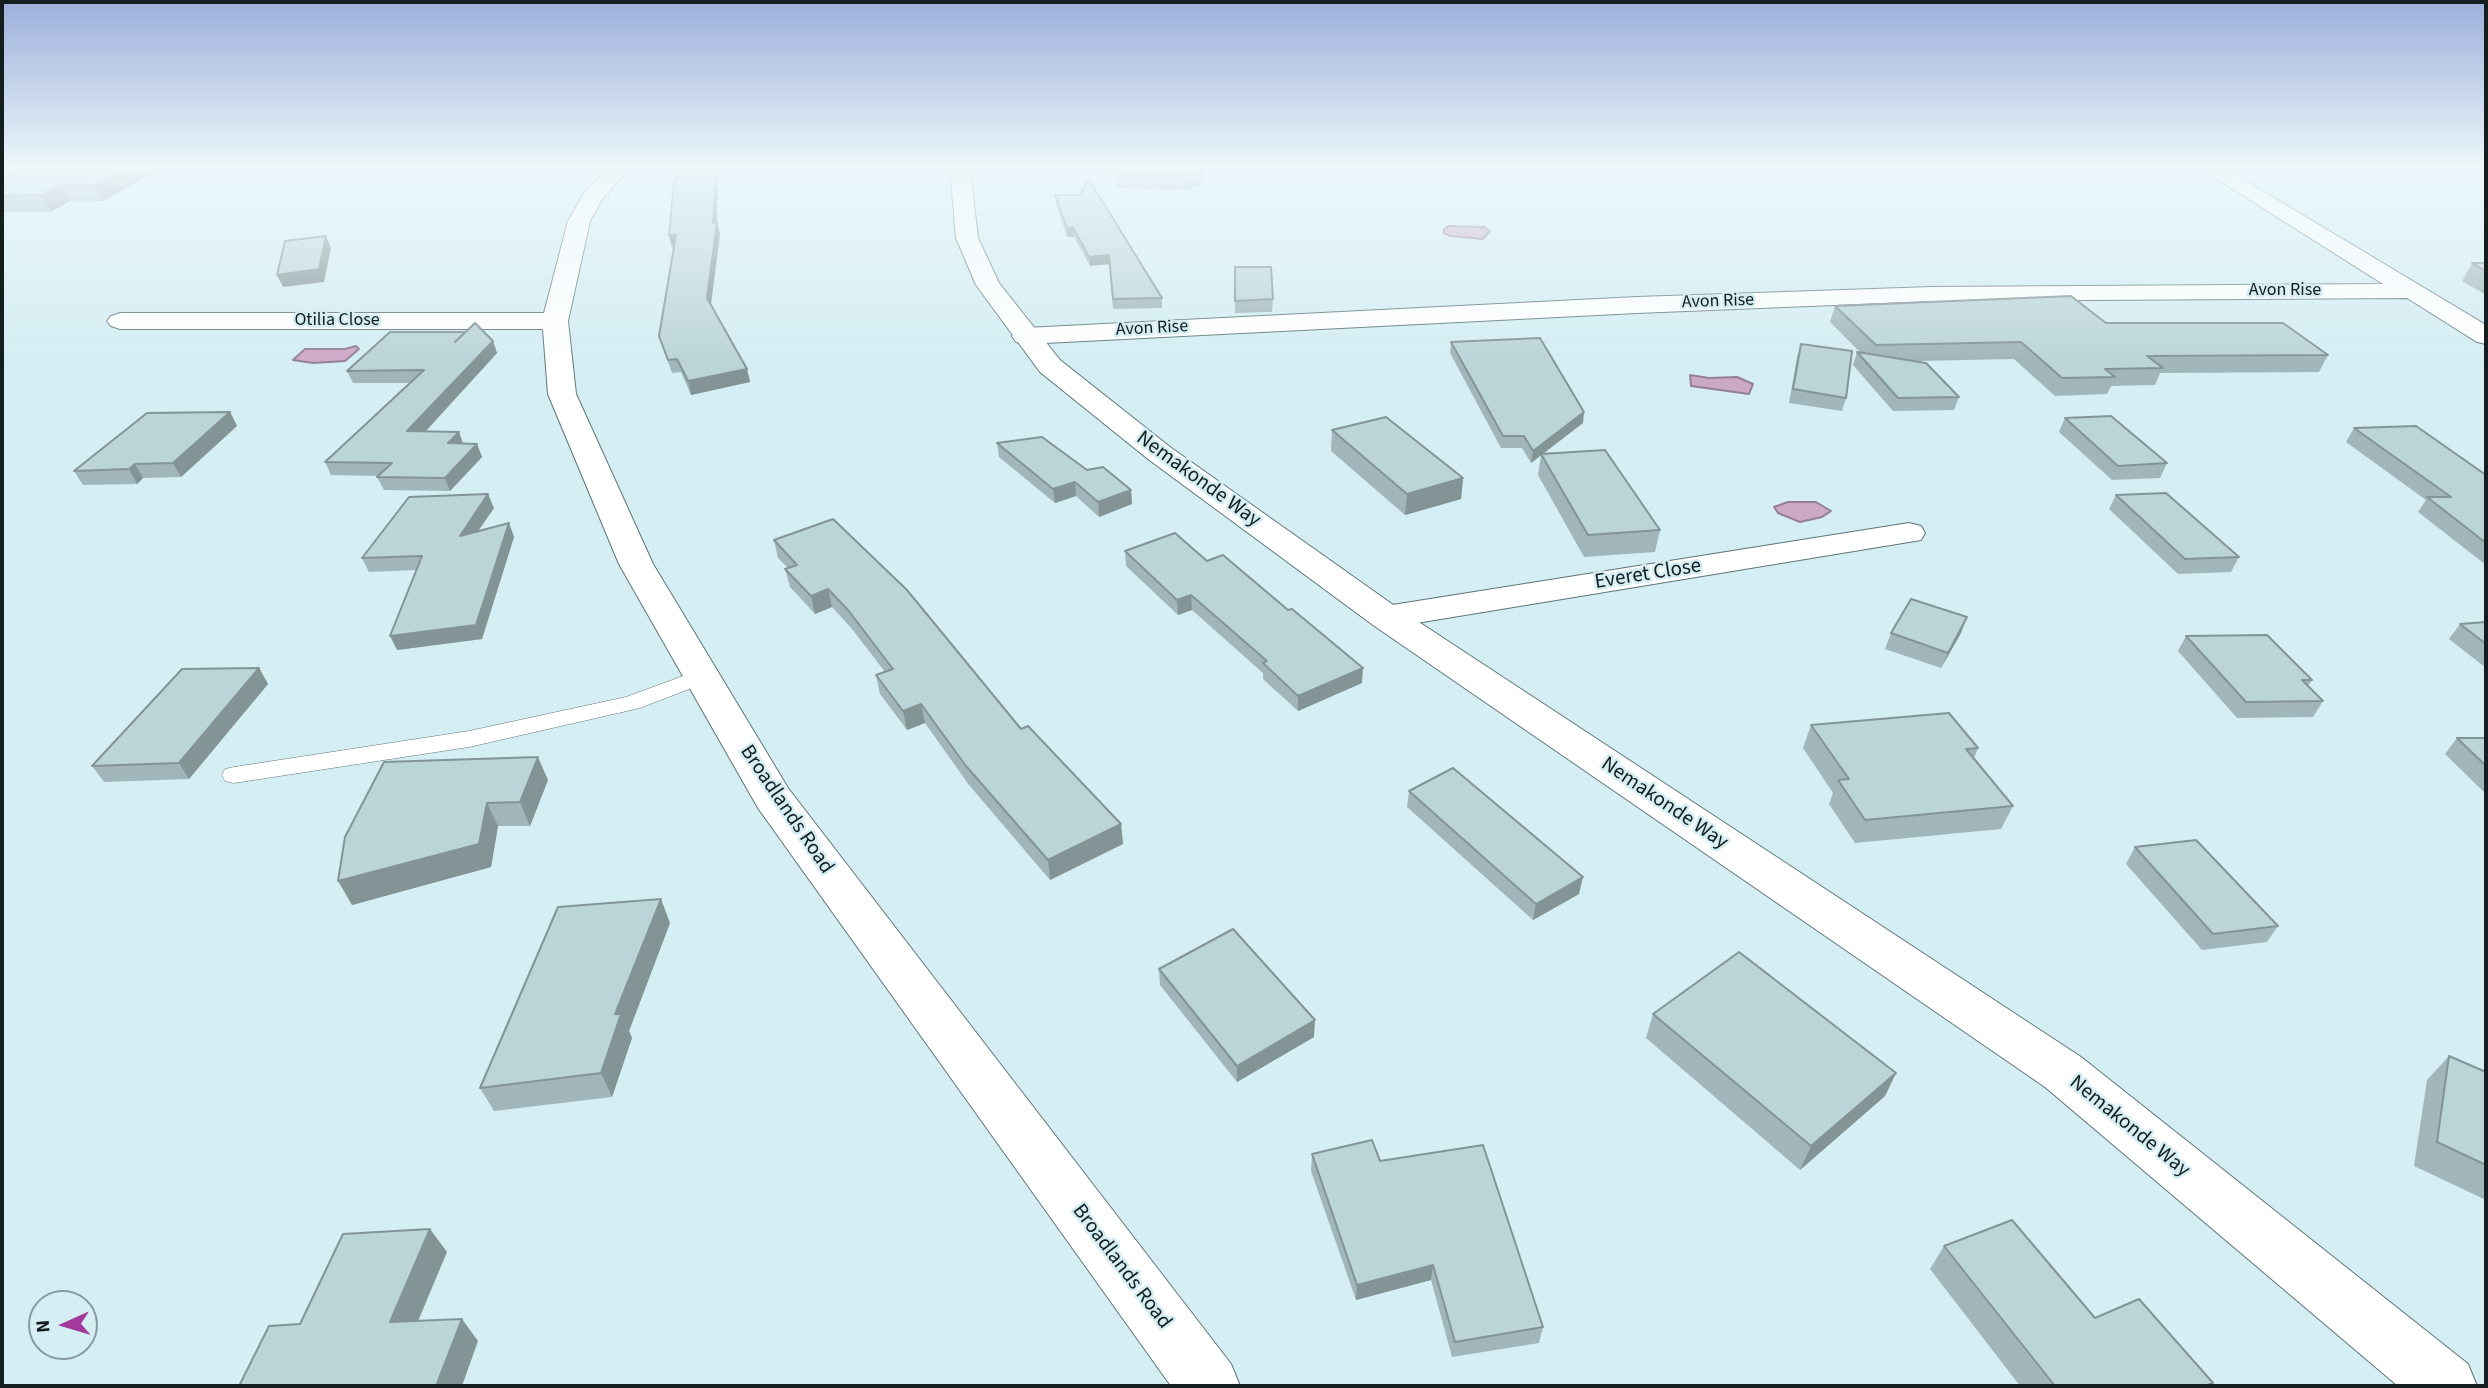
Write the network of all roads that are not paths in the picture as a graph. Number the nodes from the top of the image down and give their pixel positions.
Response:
1 (576, 234) edge
2 (967, 234) edge
3 (2318, 234) edge
4 (2412, 291) junction
5 (120, 321) dead end
6 (555, 321) junction
7 (1025, 336) junction
8 (2486, 336) edge
9 (1909, 533) dead end
10 (1386, 617) junction
11 (702, 676) junction
12 (234, 775) dead end
13 (1209, 1386) edge
14 (2446, 1386) edge

1 - 6 street, Broadlands Road
2 - 7 street, Nemakonde Way
3 - 4 street
4 - 7 street, Avon Rise
4 - 8 street
5 - 6 street, Otilia Close
6 - 11 street, Broadlands Road
7 - 10 street, Nemakonde Way
9 - 10 street, Everet Close
10 - 14 street, Nemakonde Way
11 - 12 lane
11 - 13 street, Broadlands Road

